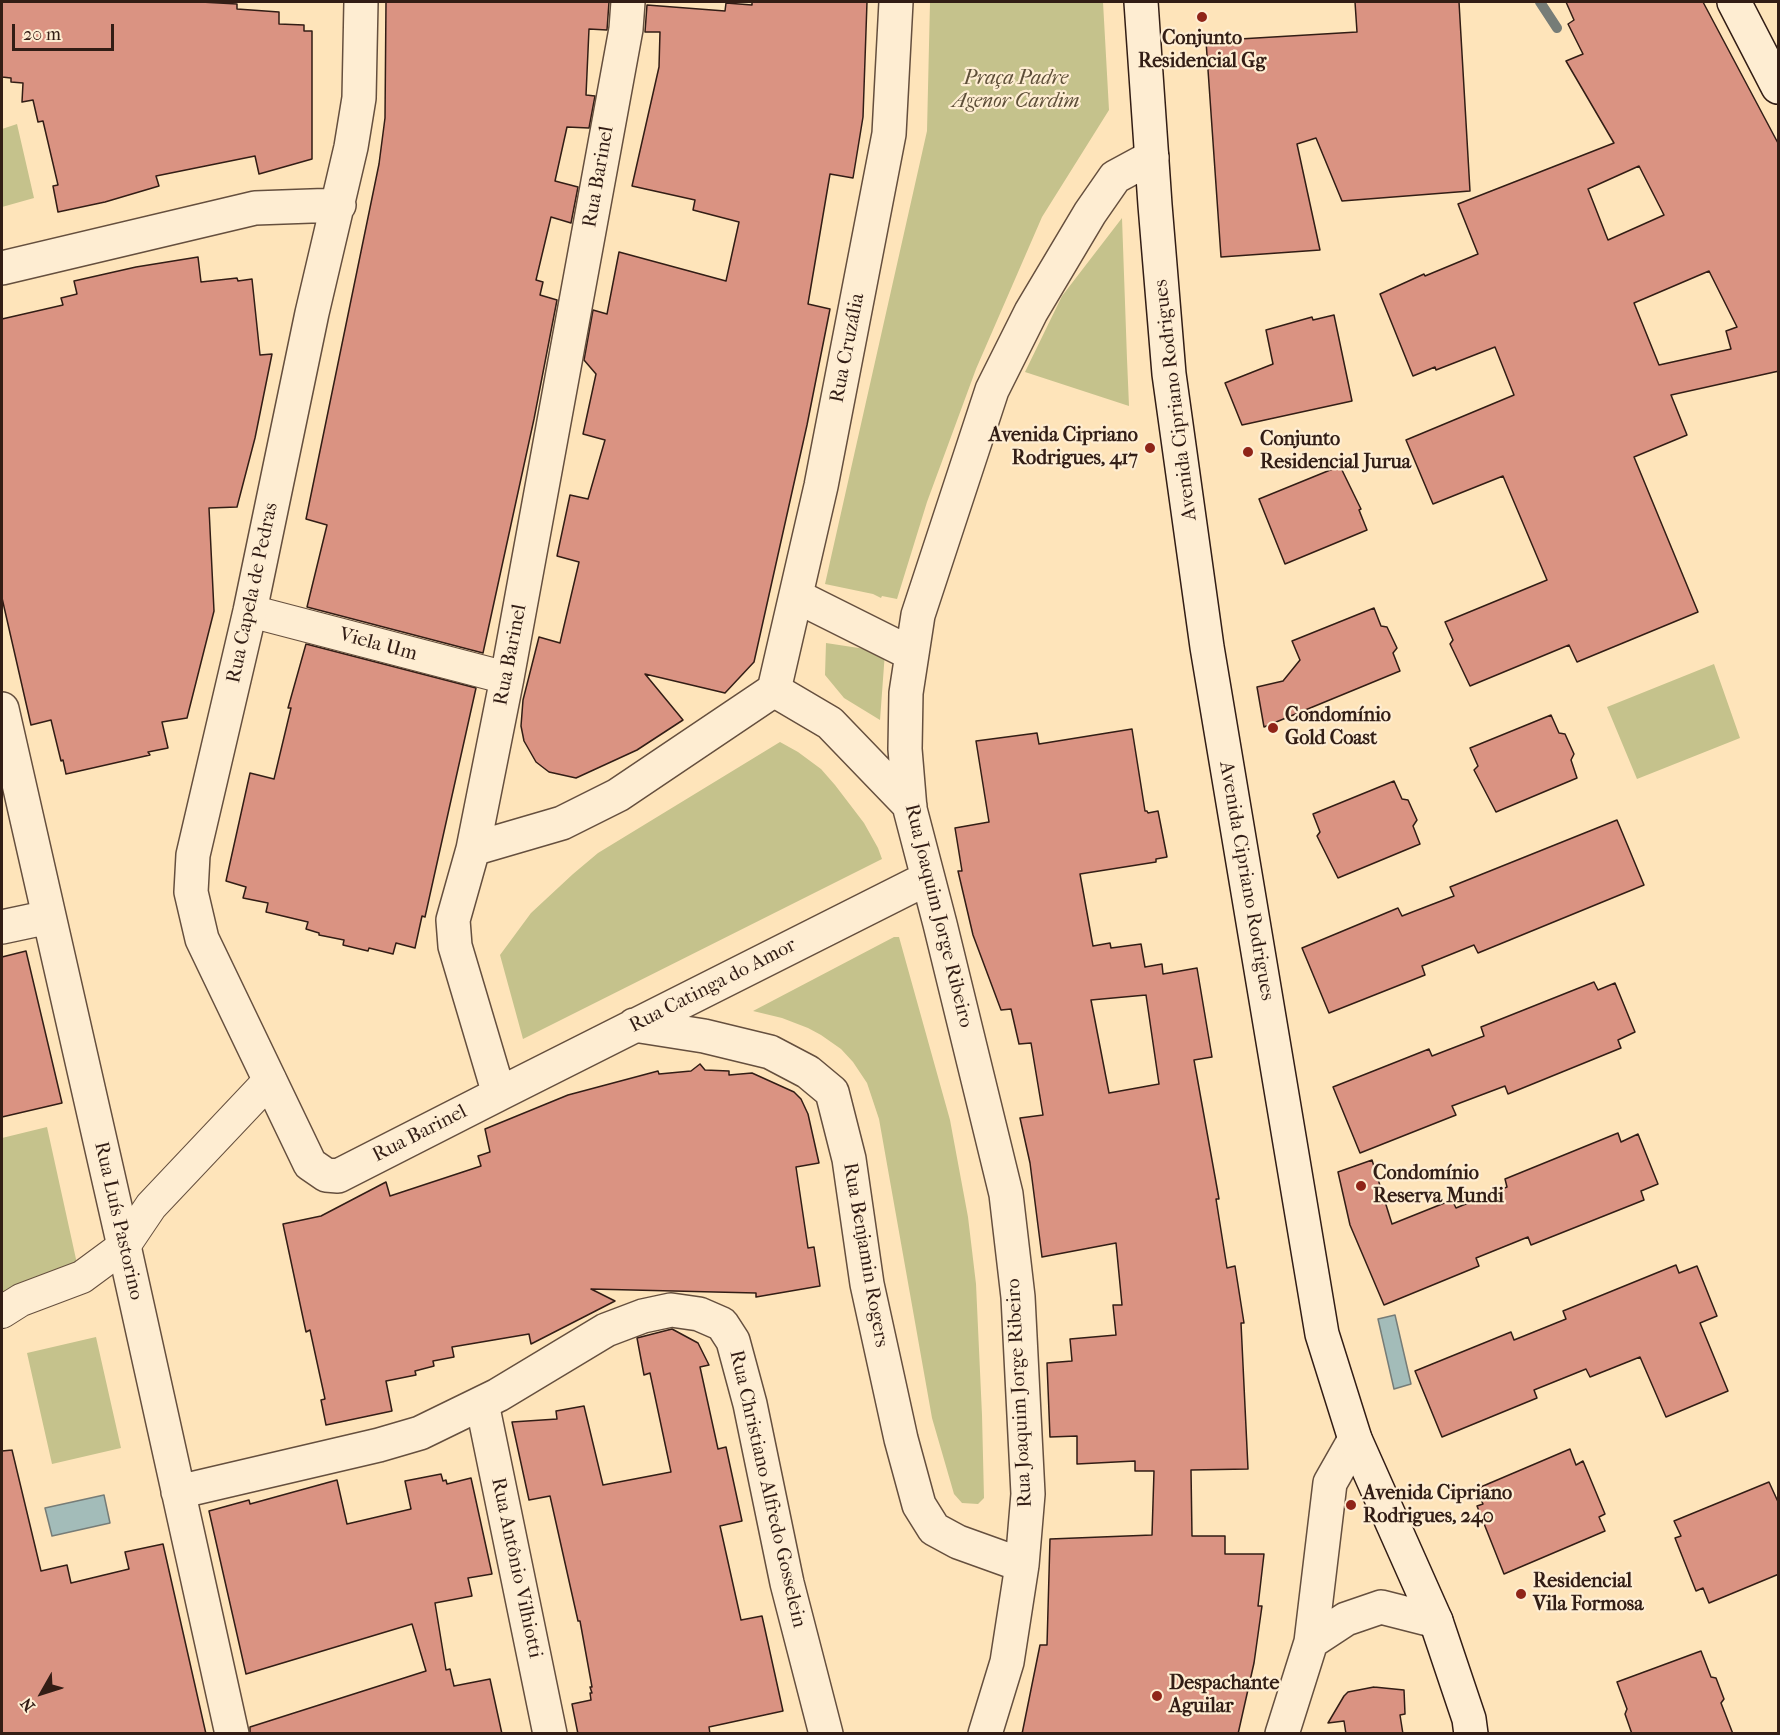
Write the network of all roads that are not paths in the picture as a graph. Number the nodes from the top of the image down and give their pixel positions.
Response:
1 (361, 2) edge
2 (628, 2) edge
3 (896, 2) edge
4 (1141, 2) edge
5 (1734, 2) edge
6 (1779, 87) edge
7 (1152, 157) junction
8 (339, 205) junction
9 (2, 268) edge
10 (796, 596) junction
11 (250, 611) junction
12 (912, 654) junction
13 (507, 678) junction
14 (774, 690) junction
15 (2, 709) edge
16 (910, 806) junction
17 (473, 849) junction
18 (928, 878) junction
19 (49, 917) junction
20 (2, 927) edge
21 (634, 1025) junction
22 (270, 1080) junction
23 (499, 1094) junction
24 (310, 1164) joint
25 (124, 1246) junction
26 (2, 1312) edge
27 (482, 1403) junction
28 (1355, 1439) junction
29 (178, 1492) junction
30 (1022, 1565) junction
31 (1436, 1621) junction
32 (1311, 1642) junction
33 (232, 1734) edge
34 (550, 1734) edge
35 (826, 1734) edge
36 (985, 1734) edge
37 (1282, 1734) edge
38 (1471, 1734) edge

1 - 8 street, Rua Capela de Pedras
2 - 13 street, Rua Barinel
3 - 10 street, Rua Cruzália
4 - 7 street, Avenida Cipriano Rodrigues
5 - 6 street
7 - 12 street, Rua Joaquim Jorge Ribeiro
7 - 28 street, Avenida Cipriano Rodrigues
8 - 9 street
8 - 11 street, Rua Capela de Pedras
10 - 12 street
10 - 14 street, Rua Cruzália
11 - 13 street, Viela Um
11 - 22 street, Rua Capela de Pedras
12 - 16 street, Rua Joaquim Jorge Ribeiro
13 - 17 street, Rua Barinel
14 - 16 street
14 - 17 street
15 - 19 street, Rua Luís Pastorino
16 - 18 street, Rua Joaquim Jorge Ribeiro
17 - 23 street, Rua Barinel
18 - 21 street, Rua Catinga do Amor
18 - 30 street, Rua Joaquim Jorge Ribeiro
19 - 20 street
19 - 25 street, Rua Luís Pastorino
21 - 23 street, Rua Catinga do Amor
21 - 30 street, Rua Benjamin Rogers
22 - 24 street, Rua Capela de Pedras
22 - 25 street
23 - 24 street, Rua Barinel
25 - 26 street
25 - 29 street, Rua Luís Pastorino
27 - 29 street, Rua Christiano Alfredo Gosselein
27 - 34 street, Rua Antônio Vilhiotti
27 - 35 street, Rua Christiano Alfredo Gosselein
28 - 31 street, Avenida Cipriano Rodrigues
28 - 32 street
29 - 33 street, Rua Luís Pastorino
30 - 36 street, Rua Joaquim Jorge Ribeiro
31 - 32 street
31 - 38 street, Avenida Cipriano Rodrigues
32 - 37 street

